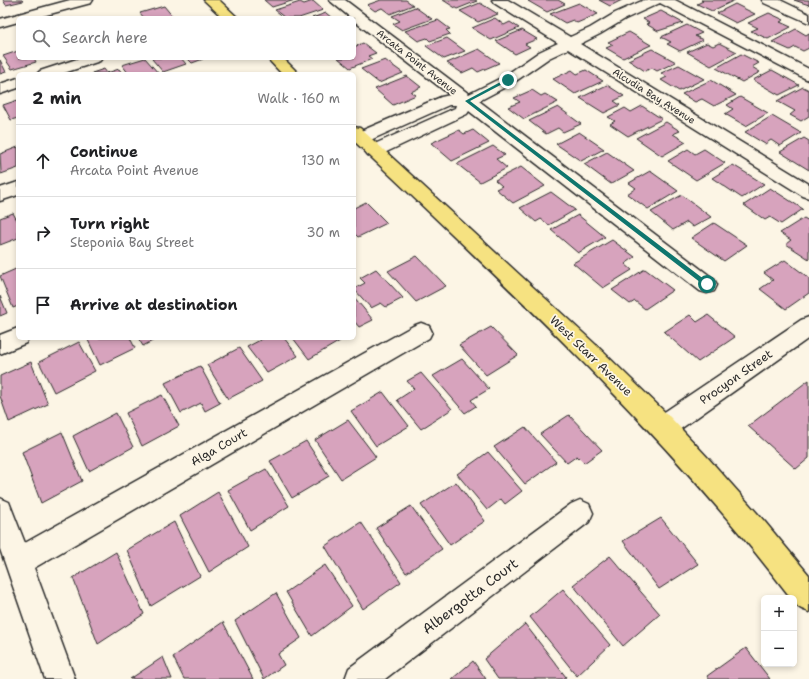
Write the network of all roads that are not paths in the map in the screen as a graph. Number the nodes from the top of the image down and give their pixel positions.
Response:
1 (86, 0) edge
2 (211, 0) edge
3 (336, 0) edge
4 (499, 0) edge
5 (655, 0) edge
6 (664, 0) edge
7 (769, 0) edge
8 (26, 16) edge
9 (229, 16) edge
10 (16, 19) edge
11 (809, 19) edge
12 (0, 23) edge
13 (568, 43) junction
14 (89, 60) edge
15 (276, 60) edge
16 (51, 72) edge
17 (289, 72) edge
18 (809, 75) edge
19 (16, 84) edge
20 (0, 89) edge
21 (467, 101) junction
22 (414, 114) junction
23 (429, 127) junction
24 (363, 141) edge
25 (16, 189) edge
26 (809, 192) edge
27 (0, 195) edge
28 (707, 284) dead end
29 (809, 326) edge
30 (421, 332) dead end
31 (16, 338) edge
32 (0, 345) edge
33 (663, 427) junction
34 (0, 511) edge
35 (580, 513) dead end
36 (18, 562) junction
37 (809, 598) edge
38 (60, 679) edge
39 (360, 679) edge

1 - 8 street
2 - 9 main road
3 - 21 street, Arcata Point Avenue
4 - 13 street, Alcudia Bay Avenue
5 - 13 street
6 - 18 street
7 - 11 street
10 - 12 street
13 - 21 street
13 - 26 street, Alcudia Bay Avenue
14 - 16 street
15 - 17 main road
19 - 20 street
21 - 22 street
21 - 23 street
21 - 28 street, Arcata Point Avenue
22 - 23 street
22 - 24 street
23 - 24 street
24 - 33 main road, West Starr Avenue
25 - 27 street
29 - 33 street, Procyon Street
30 - 36 street, Alga Court
31 - 32 street
33 - 37 main road, West Starr Avenue
34 - 36 street
35 - 39 street, Albergotta Court
36 - 38 street

